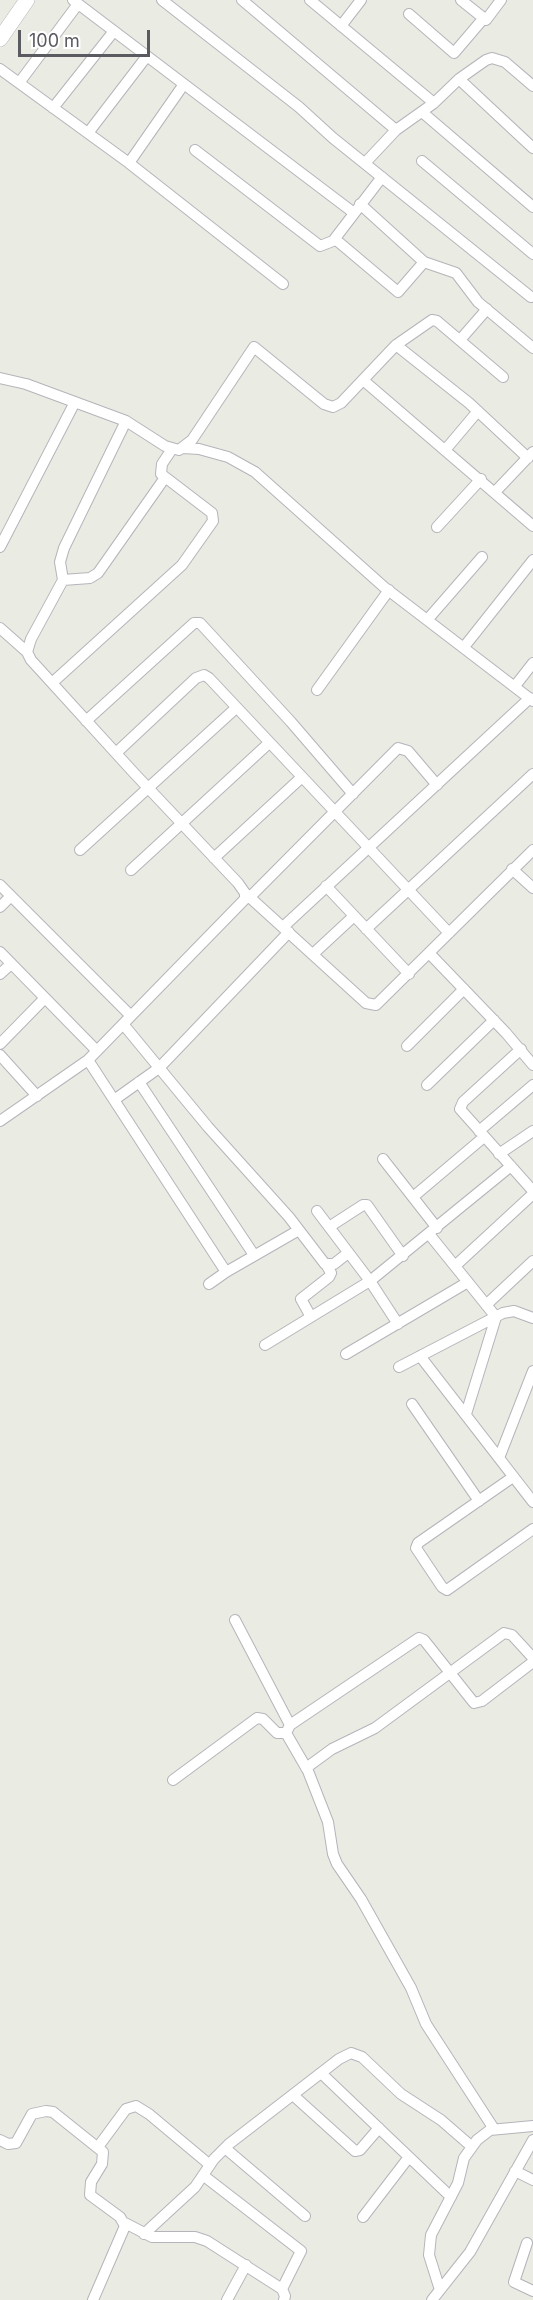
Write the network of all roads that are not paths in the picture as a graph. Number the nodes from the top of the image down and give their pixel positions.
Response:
1 (27, 0) edge
2 (162, 0) edge
3 (242, 0) edge
4 (310, 0) edge
5 (361, 0) edge
6 (461, 0) edge
7 (501, 0) edge
8 (76, 2) edge
9 (409, 14) dead end
10 (483, 19) junction
11 (341, 26) junction
12 (114, 31) junction
13 (0, 39) edge
14 (147, 56) junction
15 (0, 69) edge
16 (459, 79) junction
17 (19, 83) junction
18 (184, 84) junction
19 (533, 86) edge
20 (434, 103) junction
21 (53, 108) junction
22 (422, 112) junction
23 (396, 130) junction
24 (88, 133) junction
25 (533, 148) edge
26 (195, 150) dead end
27 (422, 161) dead end
28 (129, 163) junction
29 (365, 163) junction
30 (382, 177) junction
31 (533, 207) edge
32 (357, 209) junction
33 (335, 239) junction
34 (533, 254) edge
35 (424, 262) junction
36 (283, 284) dead end
37 (531, 297) dead end
38 (487, 309) junction
39 (460, 340) junction
40 (396, 345) junction
41 (533, 348) edge
42 (503, 377) dead end
43 (0, 378) edge
44 (363, 380) junction
45 (75, 402) junction
46 (478, 411) junction
47 (126, 421) junction
48 (178, 448) junction
49 (446, 449) junction
50 (530, 455) edge
51 (164, 479) junction
52 (481, 479) junction
53 (495, 492) junction
54 (531, 520) edge
55 (437, 527) dead end
56 (0, 547) edge
57 (482, 557) dead end
58 (533, 560) edge
59 (63, 580) junction
60 (389, 590) junction
61 (428, 619) junction
62 (0, 628) edge
63 (464, 647) junction
64 (27, 652) junction
65 (533, 663) edge
66 (52, 683) junction
67 (515, 686) junction
68 (316, 690) dead end
69 (531, 700) edge
70 (236, 708) junction
71 (86, 721) junction
72 (269, 743) junction
73 (116, 753) junction
74 (533, 774) edge
75 (302, 777) junction
76 (437, 785) junction
77 (149, 789) junction
78 (353, 794) junction
79 (335, 812) junction
80 (180, 822) junction
81 (368, 847) junction
82 (80, 850) dead end
83 (533, 850) edge
84 (214, 858) junction
85 (513, 869) junction
86 (130, 870) dead end
87 (0, 885) edge
88 (326, 886) junction
89 (533, 888) edge
90 (408, 890) junction
91 (248, 895) junction
92 (11, 896) junction
93 (0, 907) edge
94 (354, 916) junction
95 (366, 928) junction
96 (286, 930) junction
97 (449, 933) junction
98 (0, 952) edge
99 (429, 953) junction
100 (313, 954) junction
101 (11, 964) junction
102 (0, 974) edge
103 (409, 974) junction
104 (464, 989) junction
105 (45, 998) junction
106 (127, 1020) junction
107 (494, 1020) junction
108 (0, 1044) edge
109 (407, 1046) dead end
110 (521, 1049) junction
111 (97, 1051) junction
112 (0, 1054) edge
113 (88, 1060) junction
114 (533, 1065) edge
115 (159, 1068) junction
116 (139, 1082) junction
117 (427, 1085) dead end
118 (533, 1085) edge
119 (37, 1096) junction
120 (114, 1100) junction
121 (0, 1122) edge
122 (533, 1131) edge
123 (481, 1134) junction
124 (499, 1154) junction
125 (383, 1160) dead end
126 (511, 1166) junction
127 (533, 1192) edge
128 (413, 1197) junction
129 (317, 1211) dead end
130 (330, 1227) junction
131 (299, 1230) junction
132 (433, 1231) junction
133 (348, 1253) junction
134 (254, 1255) junction
135 (403, 1256) junction
136 (533, 1261) edge
137 (327, 1266) junction
138 (455, 1266) junction
139 (226, 1272) junction
140 (370, 1281) junction
141 (468, 1282) junction
142 (209, 1284) dead end
143 (486, 1305) junction
144 (311, 1317) junction
145 (496, 1317) junction
146 (533, 1318) edge
147 (398, 1324) junction
148 (264, 1345) dead end
149 (346, 1354) dead end
150 (420, 1356) junction
151 (399, 1367) dead end
152 (533, 1371) edge
153 (412, 1404) dead end
154 (466, 1414) junction
155 (499, 1458) junction
156 (513, 1477) junction
157 (479, 1501) junction
158 (533, 1502) edge
159 (533, 1529) edge
160 (236, 1620) dead end
161 (533, 1660) edge
162 (450, 1674) junction
163 (288, 1729) junction
164 (306, 1768) junction
165 (173, 1780) dead end
166 (321, 2073) junction
167 (294, 2096) junction
168 (533, 2126) edge
169 (379, 2128) junction
170 (494, 2129) junction
171 (0, 2140) edge
172 (533, 2140) edge
173 (471, 2146) junction
174 (98, 2147) junction
175 (225, 2148) junction
176 (409, 2157) junction
177 (210, 2164) junction
178 (515, 2171) junction
179 (204, 2176) junction
180 (533, 2180) edge
181 (451, 2197) junction
182 (305, 2216) dead end
183 (363, 2217) dead end
184 (125, 2223) junction
185 (144, 2234) junction
186 (527, 2243) dead end
187 (246, 2265) junction
188 (440, 2290) junction
189 (533, 2291) edge
190 (283, 2294) edge
191 (93, 2300) edge
192 (227, 2300) edge
193 (432, 2300) edge

1 - 13 street
2 - 29 street
3 - 23 street
4 - 11 street
5 - 11 street
6 - 10 street
7 - 10 street
8 - 12 street
8 - 17 street
9 - 10 street
11 - 20 street
12 - 14 street
12 - 21 street
14 - 18 street
14 - 24 street
15 - 17 street
16 - 19 street
16 - 20 street
16 - 25 street
17 - 21 street
18 - 28 street
18 - 32 street
20 - 22 street
21 - 24 street
22 - 23 street
22 - 31 street
23 - 29 street
24 - 28 street
26 - 33 street
27 - 34 street
28 - 36 street
29 - 30 street
30 - 32 street
30 - 37 street
32 - 33 street
32 - 35 street
33 - 35 street
35 - 38 street
38 - 39 street
38 - 41 street
39 - 40 street
39 - 42 street
40 - 44 street
40 - 46 street
43 - 45 street
44 - 48 street
44 - 49 street
45 - 47 street
45 - 56 street
46 - 49 street
46 - 50 street
47 - 48 street
47 - 59 street
48 - 51 street
48 - 60 street
49 - 52 street
50 - 53 street
51 - 59 street
51 - 66 street
52 - 53 street
52 - 55 street
53 - 54 street
57 - 61 street
58 - 63 street
59 - 64 street
60 - 61 street
60 - 68 street
61 - 63 street
62 - 64 street
63 - 67 street
64 - 66 street
65 - 67 street
66 - 71 street
67 - 69 street
69 - 76 street
70 - 72 street
70 - 73 street
70 - 77 street
71 - 73 street
71 - 78 street
72 - 75 street
72 - 80 street
73 - 77 street
74 - 90 street
75 - 79 street
75 - 84 street
76 - 78 street
76 - 81 street
77 - 80 street
77 - 82 street
78 - 79 street
79 - 81 street
79 - 91 street
80 - 84 street
80 - 86 street
81 - 88 street
81 - 90 street
83 - 85 street
84 - 91 street
85 - 89 street
85 - 97 street
87 - 92 street
88 - 94 street
88 - 96 street
90 - 95 street
90 - 97 street
91 - 96 street
91 - 106 street
92 - 93 street
92 - 106 street
94 - 95 street
94 - 100 street
95 - 103 street
96 - 100 street
96 - 115 street
97 - 99 street
98 - 101 street
99 - 103 street
99 - 104 street
100 - 103 street
101 - 102 street
101 - 105 street
104 - 107 street
104 - 109 street
105 - 108 street
105 - 111 street
106 - 111 street
106 - 115 street
107 - 110 street
107 - 117 street
110 - 114 street
110 - 123 street
111 - 113 street
112 - 119 street
113 - 119 street
113 - 120 street
115 - 116 street
115 - 131 street
116 - 120 street
116 - 134 street
118 - 123 street
119 - 121 street
120 - 139 street
122 - 124 street
123 - 124 street
123 - 128 street
124 - 126 street
125 - 128 street
126 - 127 street
126 - 132 street
127 - 138 street
128 - 132 street
129 - 130 street
130 - 133 street
130 - 135 street
131 - 134 street
131 - 137 street
132 - 135 street
132 - 138 street
133 - 137 street
133 - 140 street
134 - 139 street
135 - 140 street
136 - 143 street
137 - 144 street
138 - 141 street
139 - 142 street
140 - 144 street
140 - 147 street
141 - 143 street
141 - 147 street
143 - 145 street
144 - 148 street
145 - 146 street
145 - 150 street
145 - 154 street
147 - 149 street
150 - 151 street
150 - 154 street
152 - 155 street
153 - 157 street
154 - 155 street
155 - 156 street
156 - 157 street
156 - 158 street
157 - 159 street
160 - 163 street
161 - 162 street
161 - 162 street
162 - 163 street
162 - 164 street
163 - 164 street
163 - 165 street
164 - 170 street
166 - 167 street
166 - 169 street
166 - 173 street
167 - 169 street
167 - 175 street
168 - 170 street
169 - 176 street
170 - 173 street
171 - 174 street
172 - 178 street
173 - 181 street
174 - 177 street
174 - 184 street
175 - 177 street
175 - 182 street
176 - 181 street
176 - 183 street
177 - 179 street
178 - 180 street
178 - 188 street
179 - 185 street
179 - 190 street
181 - 188 street
184 - 185 street
184 - 191 street
185 - 187 street
186 - 189 street
187 - 190 street
187 - 192 street
188 - 193 street

